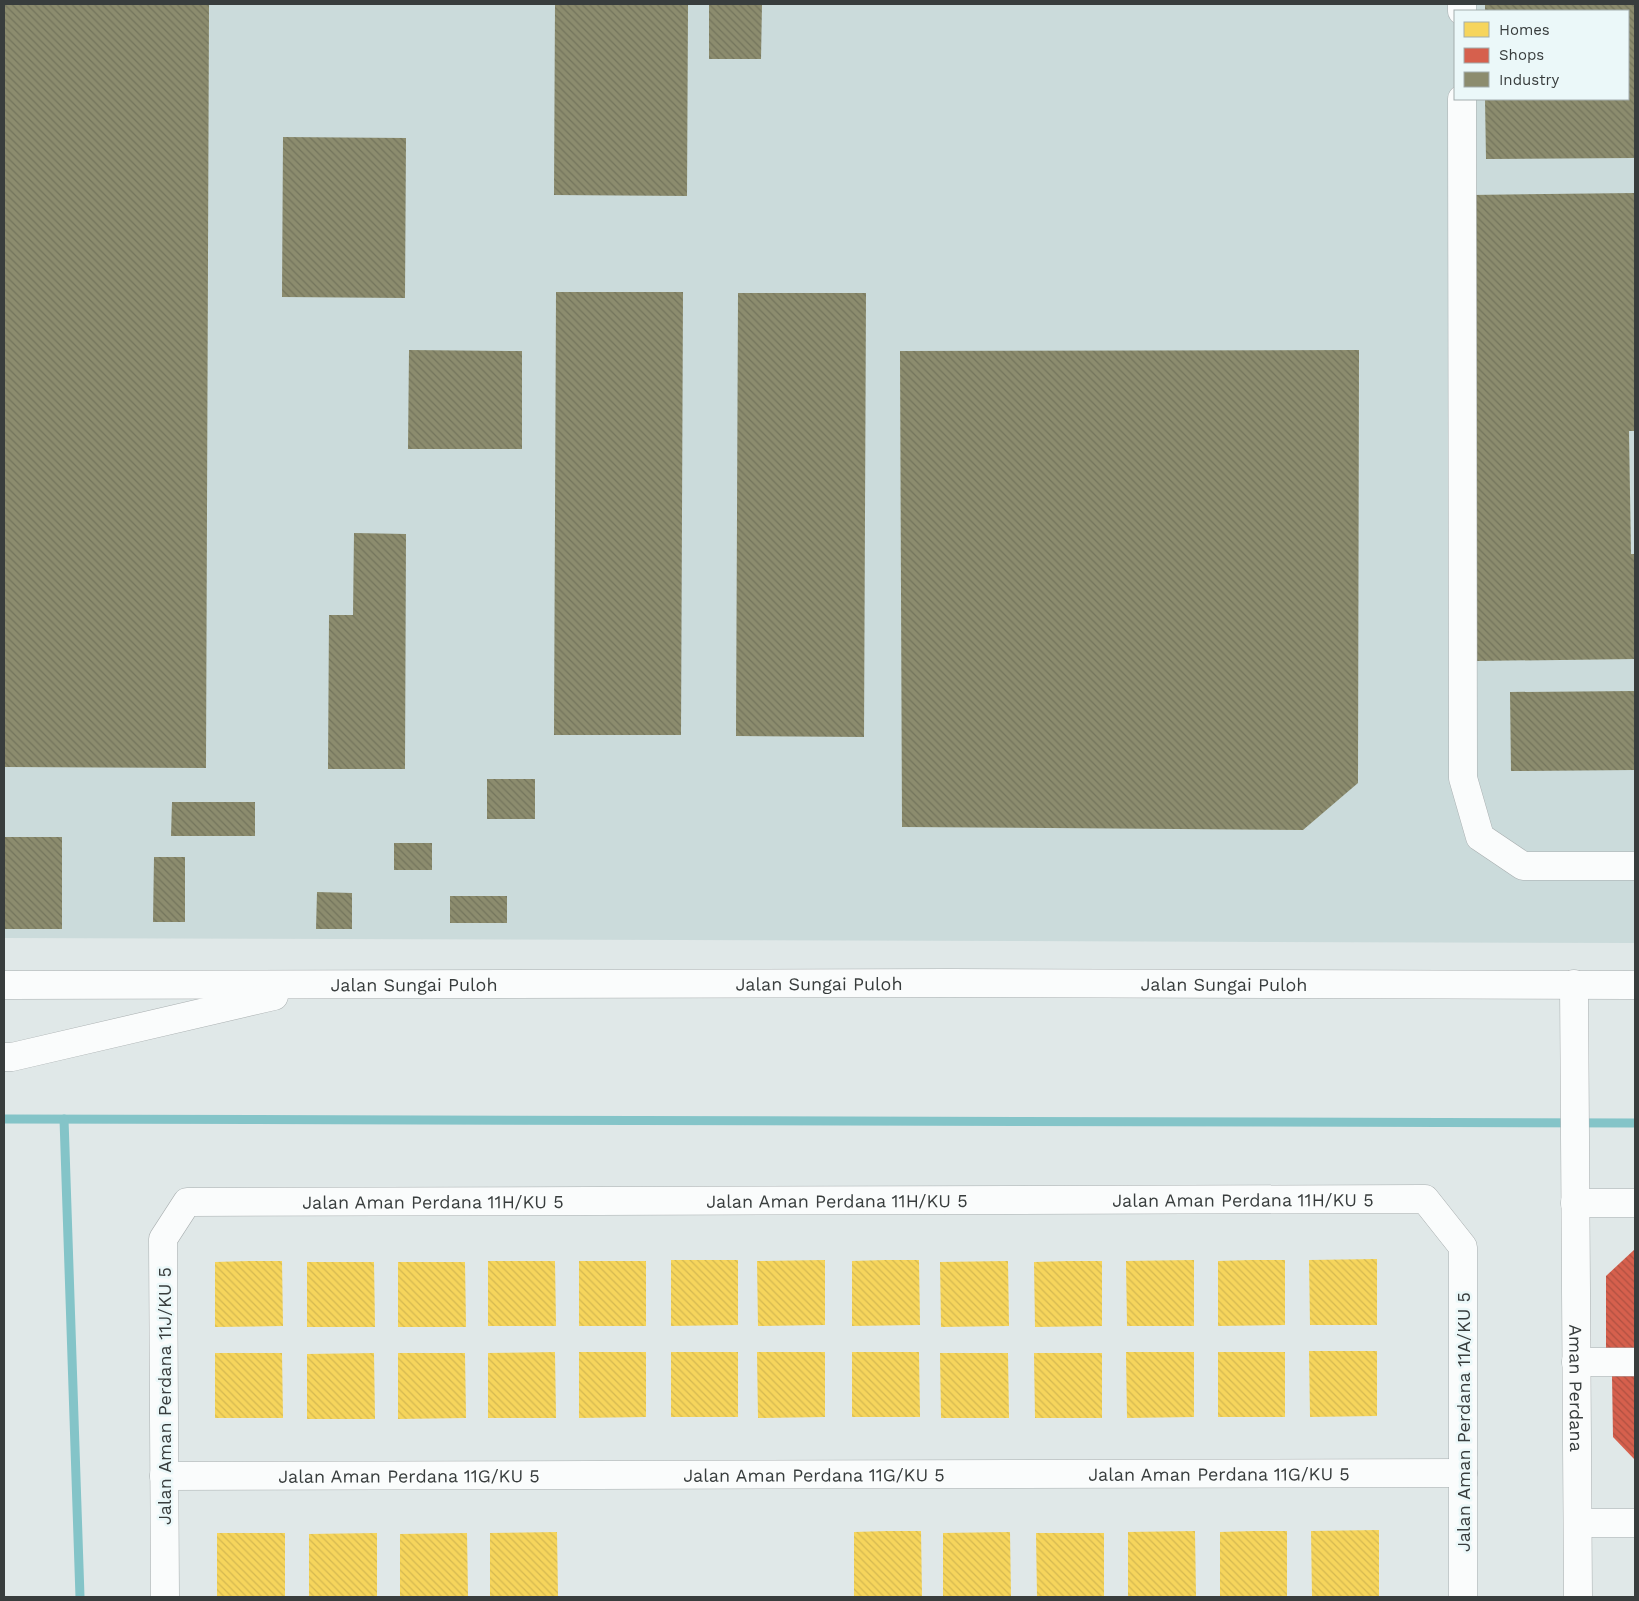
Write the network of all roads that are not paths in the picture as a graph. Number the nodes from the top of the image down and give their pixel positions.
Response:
1 (1462, 100) edge
2 (1635, 866) edge
3 (1574, 984) junction
4 (4, 985) edge
5 (322, 985) junction
6 (1635, 986) edge
7 (4, 1057) edge
8 (1575, 1190) junction
9 (187, 1202) joint
10 (1635, 1203) edge
11 (1463, 1247) joint
12 (1576, 1362) junction
13 (1635, 1362) edge
14 (1463, 1472) junction
15 (164, 1476) junction
16 (1578, 1523) junction
17 (1635, 1523) edge
18 (165, 1597) edge
19 (1463, 1597) edge
20 (1578, 1597) edge

1 - 2 street
3 - 5 street, Jalan Sungai Puloh
3 - 6 street, Jalan Sungai Puloh
3 - 8 street, Aman Perdana
4 - 5 street, Jalan Sungai Puloh
5 - 7 street
8 - 10 street
8 - 12 street, Aman Perdana
9 - 11 street, Jalan Aman Perdana 11H/KU 5
9 - 15 street, Jalan Aman Perdana 11J/KU 5
11 - 14 street, Jalan Aman Perdana 11A/KU 5
12 - 13 street
12 - 16 street, Aman Perdana
14 - 15 street, Jalan Aman Perdana 11G/KU 5
14 - 19 street, Jalan Aman Perdana 11A/KU 5
15 - 18 street, Jalan Aman Perdana 11J/KU 5
16 - 17 street
16 - 20 street, Aman Perdana

